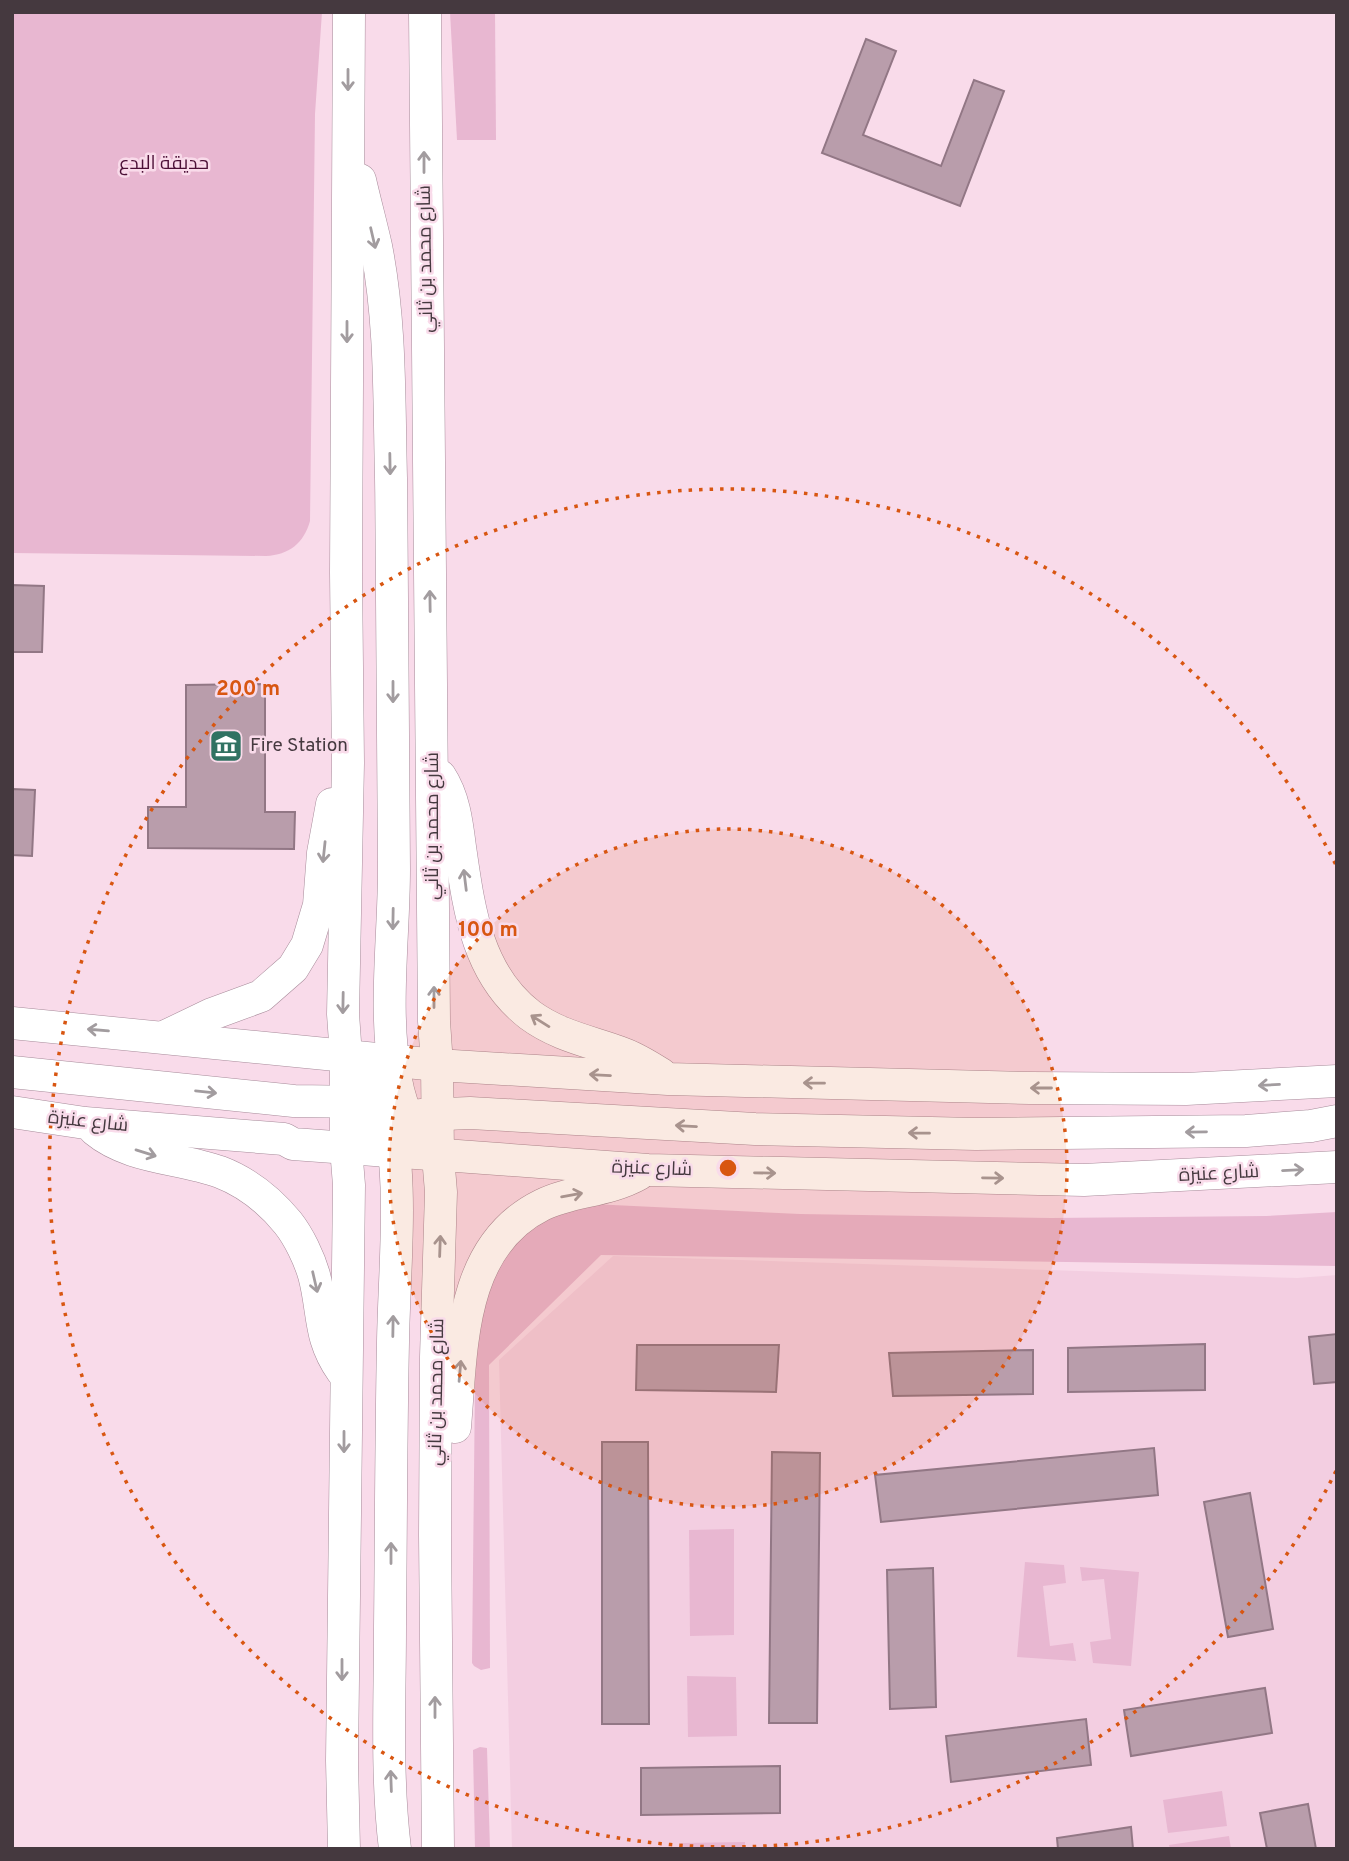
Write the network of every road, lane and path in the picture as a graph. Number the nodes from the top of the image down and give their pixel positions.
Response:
1 (349, 12) edge
2 (425, 12) edge
3 (348, 124) junction
4 (348, 763) junction
5 (433, 767) junction
6 (12, 1023) edge
7 (166, 1036) junction
8 (346, 1056) junction
9 (393, 1060) junction
10 (437, 1065) junction
11 (12, 1072) edge
12 (668, 1079) junction
13 (1337, 1081) edge
14 (346, 1102) junction
15 (403, 1109) junction
16 (12, 1112) edge
17 (1337, 1121) edge
18 (85, 1123) junction
19 (346, 1148) junction
20 (393, 1152) junction
21 (438, 1156) junction
22 (1337, 1167) edge
23 (648, 1170) junction
24 (345, 1374) junction
25 (435, 1535) junction
26 (344, 1849) edge
27 (395, 1849) edge
28 (438, 1849) edge

1 -> 3 main road
5 -> 2 main road, شارع محمد بن ثاني
3 -> 4 main road
3 -> 9 main road
4 -> 7 main road
4 -> 8 main road
10 -> 5 main road, شارع محمد بن ثاني
12 -> 5 main road
7 -> 6 main road
7 - 8 main road
8 - 9 main road
8 - 14 main road
8 - 15 main road
9 - 10 main road
9 - 15 main road
12 -> 10 main road
10 - 15 main road, شارع محمد بن ثاني
11 -> 14 main road
13 -> 12 main road
14 - 15 main road
14 - 19 main road
17 -> 15 main road
15 - 19 main road
15 - 20 main road
15 - 21 main road, شارع محمد بن ثاني
16 - 18 main road, شارع عنيزة
18 - 19 main road, شارع عنيزة
18 -> 24 main road
19 - 20 main road, شارع عنيزة
19 - 24 main road
20 - 21 main road, شارع عنيزة
27 -> 20 main road
21 - 23 main road, شارع عنيزة
25 -> 21 main road, شارع محمد بن ثاني
23 -> 22 main road, شارع عنيزة
25 -> 23 main road
24 -> 26 main road
28 -> 25 main road, شارع محمد بن ثاني

